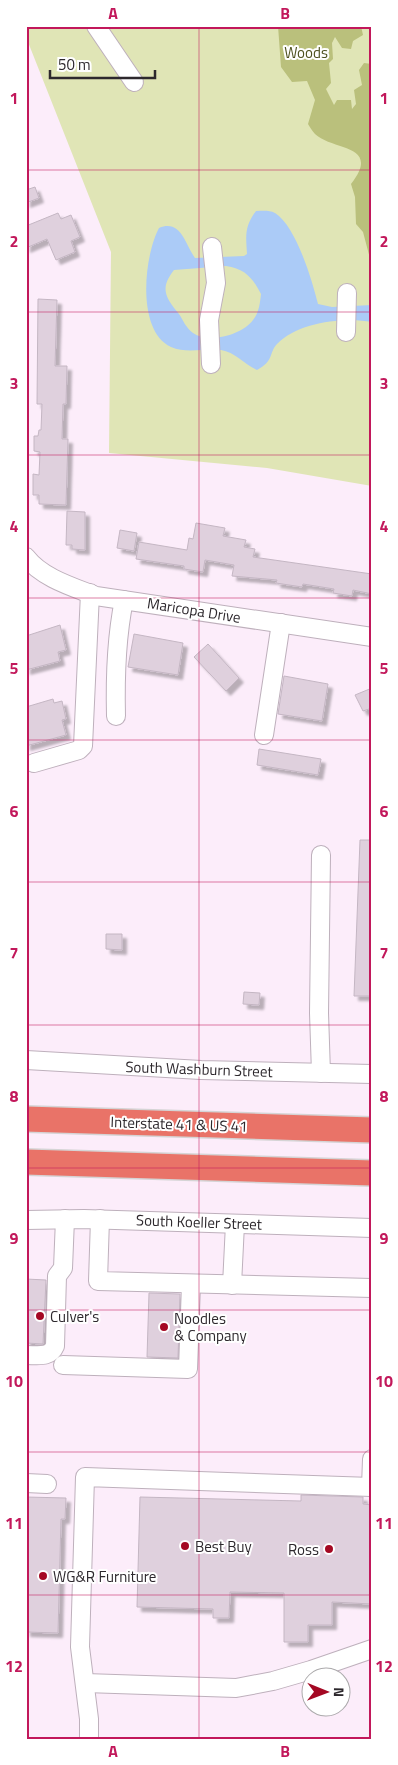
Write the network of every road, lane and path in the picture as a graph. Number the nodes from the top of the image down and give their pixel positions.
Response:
1 (96, 26) edge
2 (134, 82) dead end
3 (212, 247) dead end
4 (347, 294) dead end
5 (346, 332) dead end
6 (211, 364) dead end
7 (28, 563) edge
8 (90, 593) junction
9 (124, 600) junction
10 (281, 623) junction
11 (372, 637) edge
12 (116, 716) dead end
13 (264, 735) dead end
14 (34, 763) dead end
15 (321, 855) dead end
16 (26, 1060) edge
17 (321, 1073) junction
18 (372, 1074) edge
19 (26, 1120) edge
20 (372, 1130) edge
21 (26, 1162) edge
22 (372, 1173) edge
23 (65, 1219) junction
24 (100, 1219) junction
25 (26, 1220) edge
26 (235, 1224) junction
27 (372, 1228) edge
28 (191, 1284) junction
29 (232, 1285) junction
30 (372, 1288) edge
31 (26, 1355) edge
32 (63, 1365) dead end
33 (372, 1459) edge
34 (26, 1483) edge
35 (46, 1484) dead end
36 (371, 1487) edge
37 (372, 1650) edge
38 (85, 1683) junction
39 (89, 1739) edge

1 - 2 street
3 - 6 street
4 - 5 street
7 - 8 street, Maricopa Drive
8 - 9 street, Maricopa Drive
8 - 14 street
9 - 10 street, Maricopa Drive
9 - 12 street
10 - 11 street, Maricopa Drive
10 - 13 street
15 - 17 street
16 - 17 street, South Washburn Street
17 - 18 street, South Washburn Street
19 - 20 highway, Interstate 41 & US 41
21 - 22 highway
23 - 24 street, South Koeller Street
23 - 25 street, South Koeller Street
23 - 31 street
24 - 26 street, South Koeller Street
24 - 28 street
26 - 27 street, South Koeller Street
26 - 29 street
28 - 29 street
28 - 32 street
29 - 30 street
33 - 36 street
34 - 35 street
36 - 38 street
37 - 38 street
38 - 39 street

